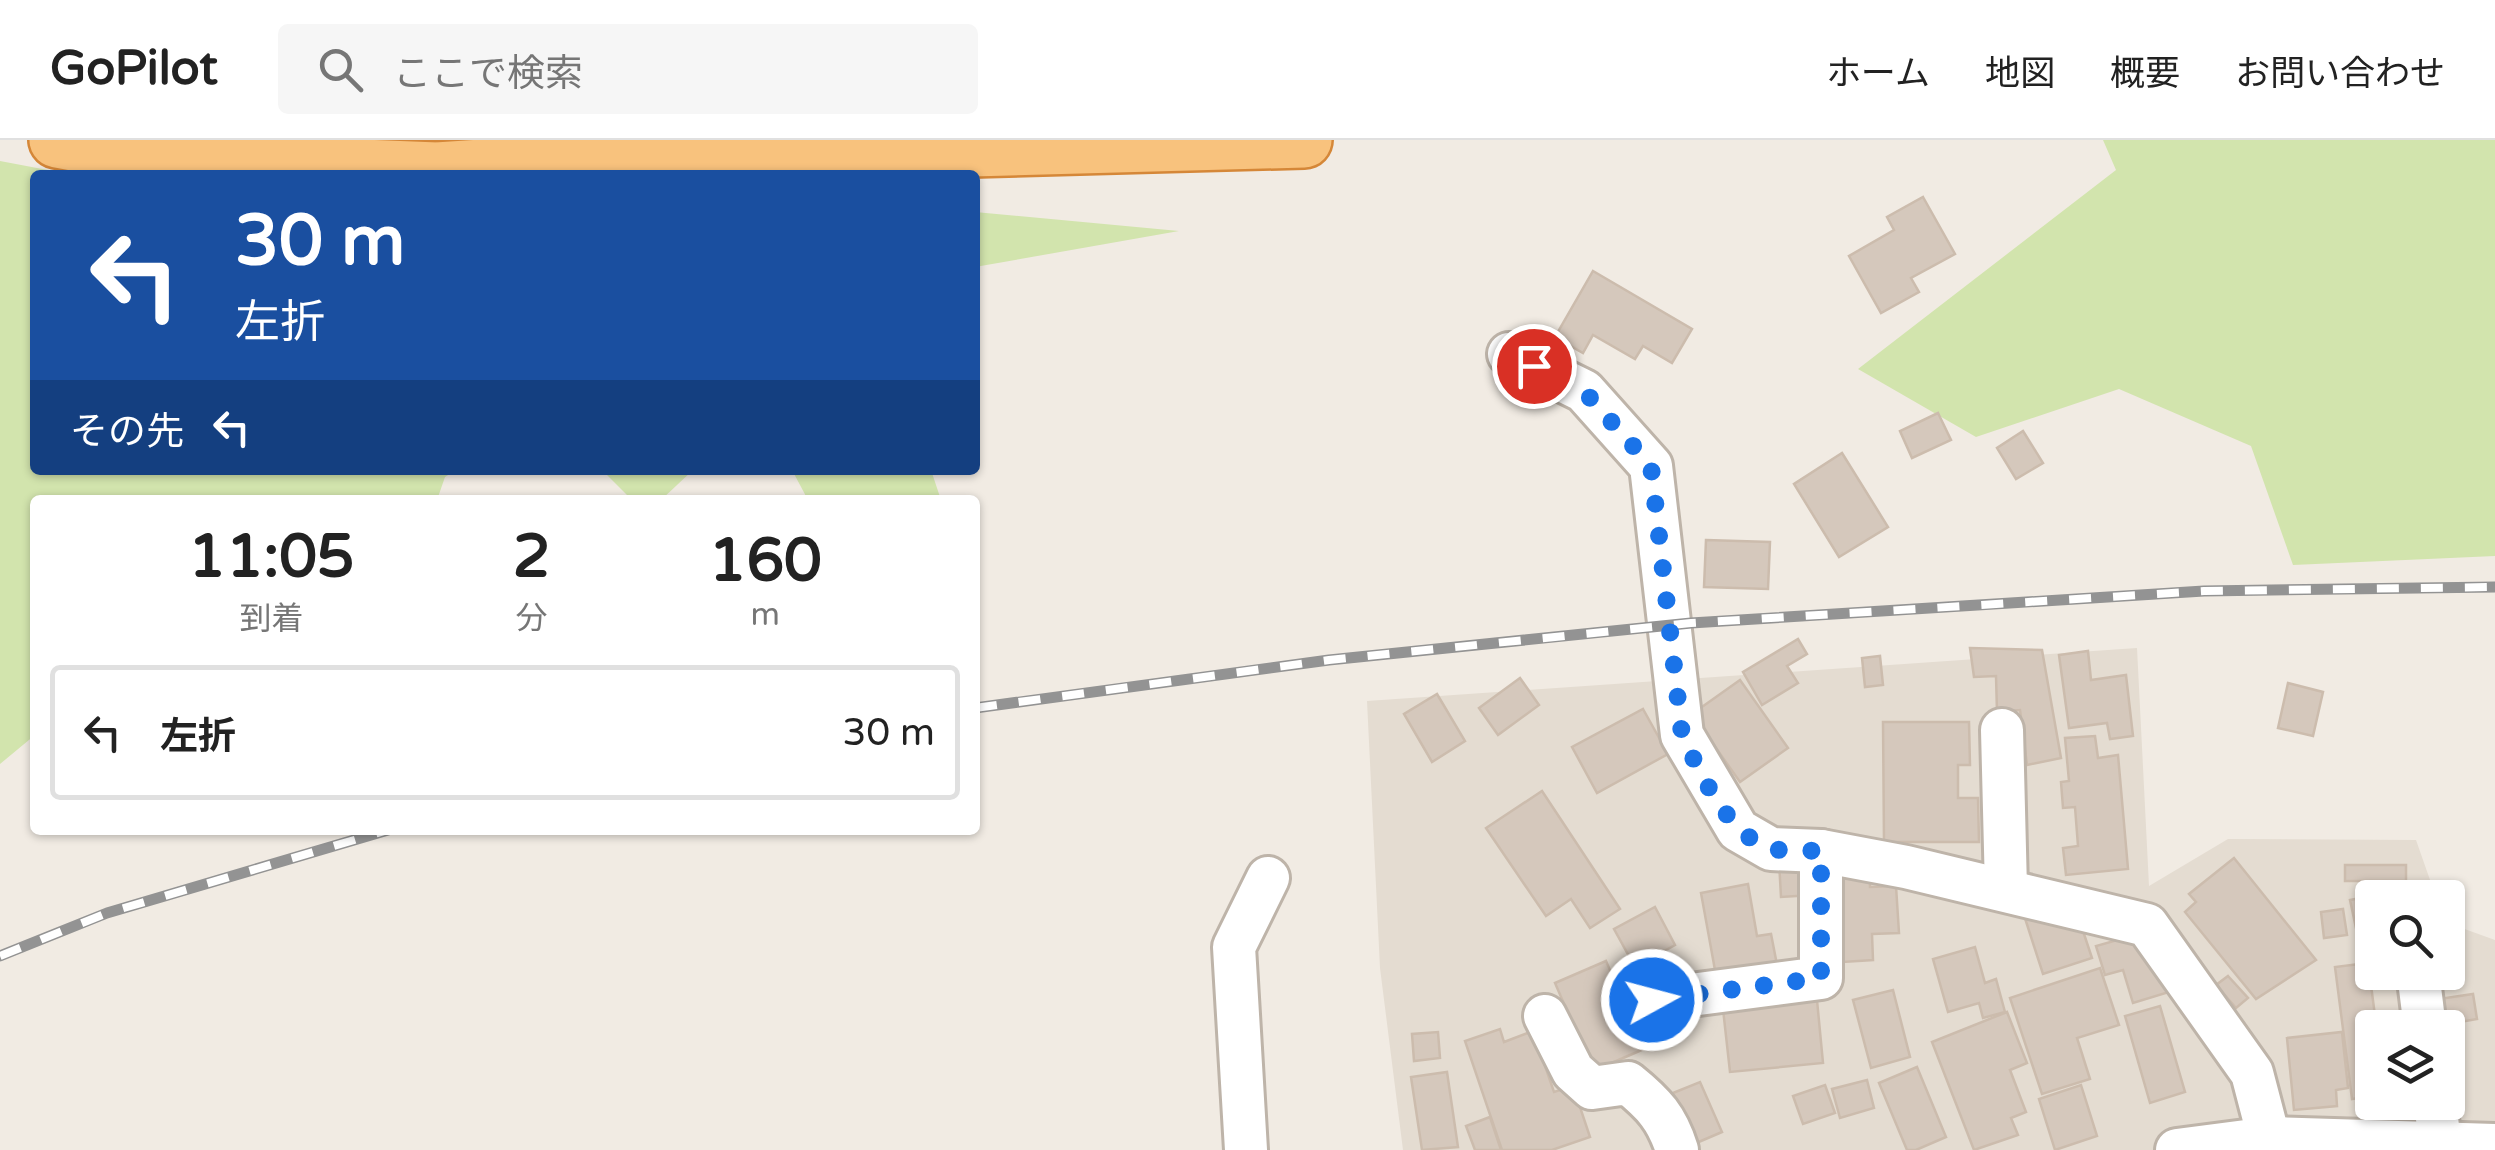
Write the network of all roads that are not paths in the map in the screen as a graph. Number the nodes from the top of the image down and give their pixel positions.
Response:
1 (57, 140) edge
2 (1304, 140) edge
3 (1509, 354) dead end
4 (2002, 730) dead end
5 (1821, 851) junction
6 (1268, 878) dead end
7 (2006, 889) junction
8 (1652, 1000) dead end
9 (1545, 1016) dead end
10 (2438, 1123) edge
11 (2269, 1138) junction
12 (2495, 1144) edge
13 (1246, 1150) edge
14 (1676, 1150) edge
15 (2177, 1150) edge

1 - 2 highway
3 - 5 street
4 - 7 street
5 - 7 street
5 - 8 street
6 - 13 street
7 - 11 street
9 - 14 street
10 - 11 street
10 - 12 street
11 - 15 street

